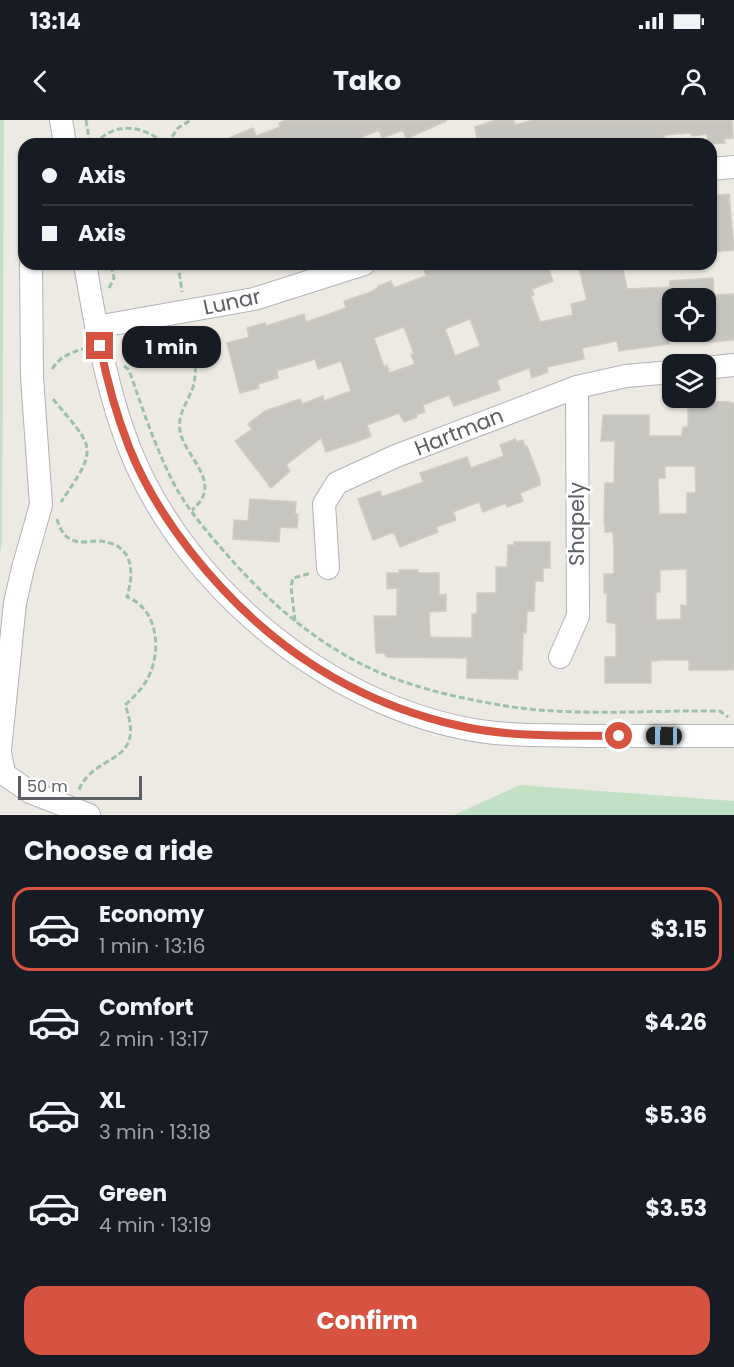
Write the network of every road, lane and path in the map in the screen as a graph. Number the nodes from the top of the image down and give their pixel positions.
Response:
1 (61, 120) edge
2 (86, 120) edge
3 (190, 120) edge
4 (64, 138) edge
5 (89, 138) edge
6 (100, 138) edge
7 (158, 138) edge
8 (171, 138) edge
9 (734, 167) edge
10 (717, 168) edge
11 (31, 270) edge
12 (86, 270) edge
13 (112, 270) edge
14 (179, 270) edge
15 (345, 270) edge
16 (108, 294) dead end
17 (185, 311) junction
18 (98, 337) junction
19 (121, 364) dead end
20 (734, 366) edge
21 (716, 367) edge
22 (662, 373) edge
23 (51, 374) dead end
24 (577, 387) junction
25 (52, 397) dead end
26 (58, 508) dead end
27 (192, 510) junction
28 (56, 514) dead end
29 (328, 568) joint
30 (295, 621) junction
31 (560, 657) dead end
32 (734, 720) edge
33 (734, 736) edge
34 (0, 751) edge
35 (80, 812) edge

1 - 4 street
2 - 5 path
3 - 8 path
6 - 7 path
9 - 10 street
11 - 34 street
12 - 18 street
13 - 16 path
14 - 17 path
15 - 17 street, Lunar
17 - 18 street, Lunar
17 - 27 path
18 - 23 path
18 - 33 street
19 - 27 path
20 - 21 street
22 - 24 street, Hartman
24 - 29 street, Hartman
24 - 31 street, Shapely
25 - 26 path
27 - 30 path
28 - 35 path
29 - 30 path
30 - 32 path
34 - 35 street

